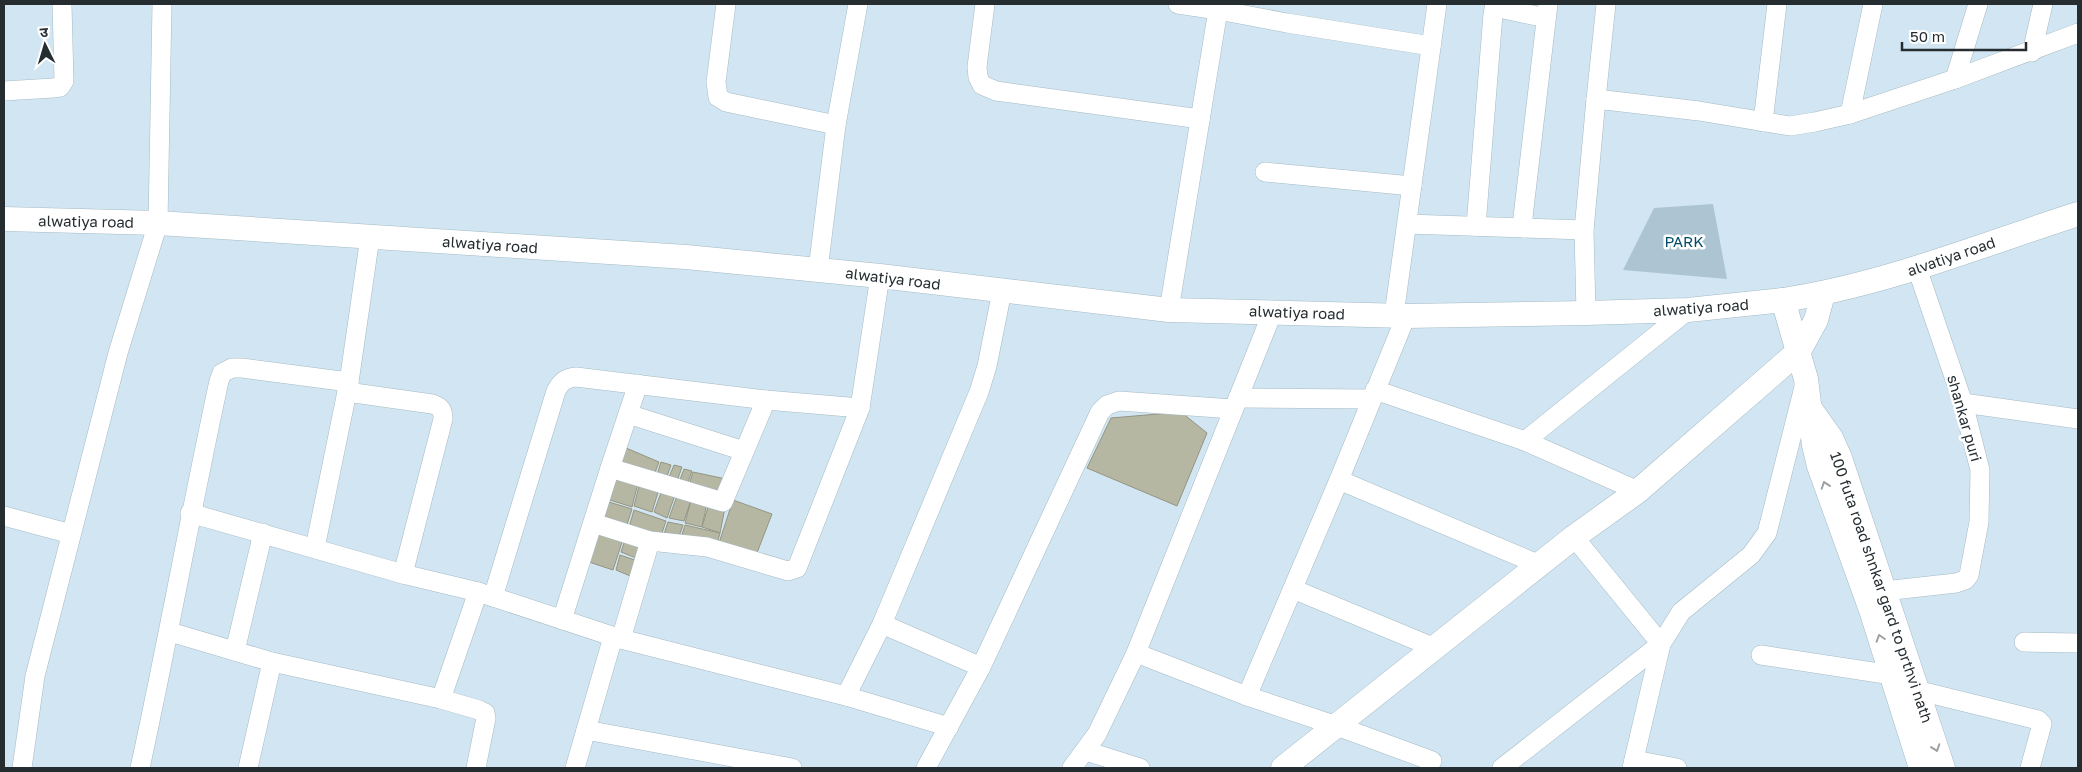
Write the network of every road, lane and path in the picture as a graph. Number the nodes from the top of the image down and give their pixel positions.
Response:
1 (62, 4) edge
2 (162, 4) edge
3 (726, 4) edge
4 (858, 4) edge
5 (985, 4) edge
6 (1178, 4) edge
7 (1437, 4) edge
8 (1606, 4) edge
9 (1777, 4) edge
10 (1873, 4) edge
11 (1978, 4) edge
12 (2042, 4) edge
13 (1218, 10) junction
14 (1547, 11) edge
15 (2078, 33) edge
16 (1431, 46) junction
17 (2032, 52) junction
18 (1955, 79) junction
19 (4, 91) edge
20 (1596, 99) junction
21 (1850, 114) junction
22 (1200, 119) junction
23 (1763, 122) junction
24 (836, 125) junction
25 (1265, 172) dead end
26 (1412, 186) junction
27 (2078, 214) edge
28 (4, 219) edge
29 (158, 223) junction
30 (1407, 224) junction
31 (1476, 226) junction
32 (1524, 228) junction
33 (1584, 230) junction
34 (370, 237) junction
35 (1917, 268) junction
36 (818, 270) junction
37 (880, 276) junction
38 (1002, 292) junction
39 (1822, 294) junction
40 (1783, 300) junction
41 (1169, 310) junction
42 (1688, 310) junction
43 (1273, 311) junction
44 (1586, 313) junction
45 (1400, 315) junction
46 (1799, 351) junction
47 (1806, 379) junction
48 (638, 384) junction
49 (348, 387) junction
50 (1373, 394) junction
51 (766, 400) junction
52 (1236, 403) junction
53 (1963, 403) junction
54 (860, 408) junction
55 (1810, 409) junction
56 (628, 414) junction
57 (2078, 419) edge
58 (1524, 441) junction
59 (744, 451) junction
60 (610, 468) junction
61 (1339, 480) junction
62 (1638, 491) junction
63 (190, 514) junction
64 (4, 516) edge
65 (593, 523) junction
66 (263, 533) junction
67 (71, 534) junction
68 (1574, 537) junction
69 (650, 541) junction
70 (315, 548) junction
71 (1540, 564) junction
72 (403, 574) junction
73 (1293, 589) junction
74 (1884, 591) junction
75 (486, 595) junction
76 (562, 620) junction
77 (882, 624) junction
78 (170, 632) junction
79 (617, 638) junction
80 (2024, 642) dead end
81 (2078, 643) edge
82 (1661, 644) junction
83 (1435, 648) junction
84 (235, 651) junction
85 (1136, 653) junction
86 (1761, 655) dead end
87 (272, 662) junction
88 (981, 667) junction
89 (1892, 674) junction
90 (1916, 690) junction
91 (846, 696) junction
92 (1246, 696) junction
93 (441, 699) junction
94 (1337, 726) junction
95 (949, 727) junction
96 (586, 730) junction
97 (1086, 751) junction
98 (1432, 761) dead end
99 (1633, 764) edge
100 (22, 768) edge
101 (140, 768) edge
102 (248, 768) edge
103 (476, 768) edge
104 (575, 768) edge
105 (792, 768) edge
106 (926, 768) edge
107 (1072, 768) edge
108 (1140, 768) edge
109 (1285, 768) edge
110 (1502, 768) edge
111 (1676, 768) edge
112 (1921, 768) edge
113 (1943, 768) edge
114 (2030, 768) edge

1 - 19 street
2 - 29 street
3 - 24 street
4 - 24 street
5 - 22 street
6 - 13 street
7 - 16 street
8 - 20 street
9 - 23 street
10 - 21 street
11 - 18 street
12 - 17 street
13 - 16 street
13 - 22 street
14 - 31 street
14 - 32 street
15 - 17 street
16 - 26 street
17 - 18 street
18 - 21 street
20 - 23 street
20 - 33 street
21 - 23 street
22 - 41 street
24 - 36 street
25 - 26 street
26 - 30 street
27 - 35 street, alvatiya road
28 - 29 street, alwatiya road
29 - 34 street, alwatiya road
29 - 67 street
30 - 31 street
30 - 45 street
31 - 32 street
32 - 33 street
33 - 44 street
34 - 36 street, alwatiya road
34 - 49 street
35 - 39 street, alvatiya road
35 - 53 street, shankar puri
36 - 37 street, alwatiya road
37 - 38 street, alwatiya road
37 - 54 street
38 - 41 street, alwatiya road
38 - 77 street
39 - 40 street, alvatiya road
39 - 46 street
40 - 42 street, alwatiya road
40 - 46 street, 100 futa road shnkar gard to prthvi nath
41 - 43 street, alwatiya road
42 - 44 street, alwatiya road
42 - 58 street
43 - 45 street, alwatiya road
43 - 52 street
44 - 45 street, alwatiya road
45 - 50 street
46 - 47 street, 100 futa road shnkar gard to prthvi nath
46 - 62 street
47 - 55 street, 100 futa road shnkar gard to prthvi nath
47 - 82 street
48 - 51 street
48 - 56 street
48 - 75 street
49 - 63 street
49 - 70 street
49 - 72 street
50 - 52 street
50 - 58 street
50 - 61 street
51 - 54 street
51 - 59 street
52 - 85 street
52 - 88 street
53 - 57 street
53 - 74 street, shankar puri
54 - 69 street
55 - 74 street, 100 futa road shnkar gard to prthvi nath
89 -> 55 street
56 - 59 street
56 - 60 street
58 - 62 street
59 - 60 street
60 - 65 street
61 - 71 street
61 - 73 street
62 - 68 street
63 - 66 street
63 - 78 street
64 - 67 street
65 - 69 street
65 - 76 street
66 - 70 street
66 - 84 street
67 - 100 street
68 - 71 street
68 - 82 street
69 - 79 street
70 - 72 street
71 - 83 street
72 - 75 street
73 - 83 street
73 - 92 street
74 - 90 street, 100 futa road shnkar gard to prthvi nath
75 - 76 street
75 - 93 street
76 - 79 street
77 - 88 street
77 - 91 street
78 - 84 street
78 - 101 street
79 - 91 street
79 - 96 street
80 - 81 street
82 - 99 street
82 - 110 street
83 - 94 street
84 - 87 street
85 - 92 street
85 - 97 street
86 - 89 street
87 - 93 street
87 - 102 street
88 - 95 street
89 - 112 street
90 -> 113 street, 100 futa road shnkar gard to prthvi nath
90 - 114 street
91 - 95 street
92 - 94 street
93 - 103 street
94 - 98 street
94 - 109 street
95 - 106 street
96 - 104 street
96 - 105 street
97 - 107 street
97 - 108 street
99 - 111 street

